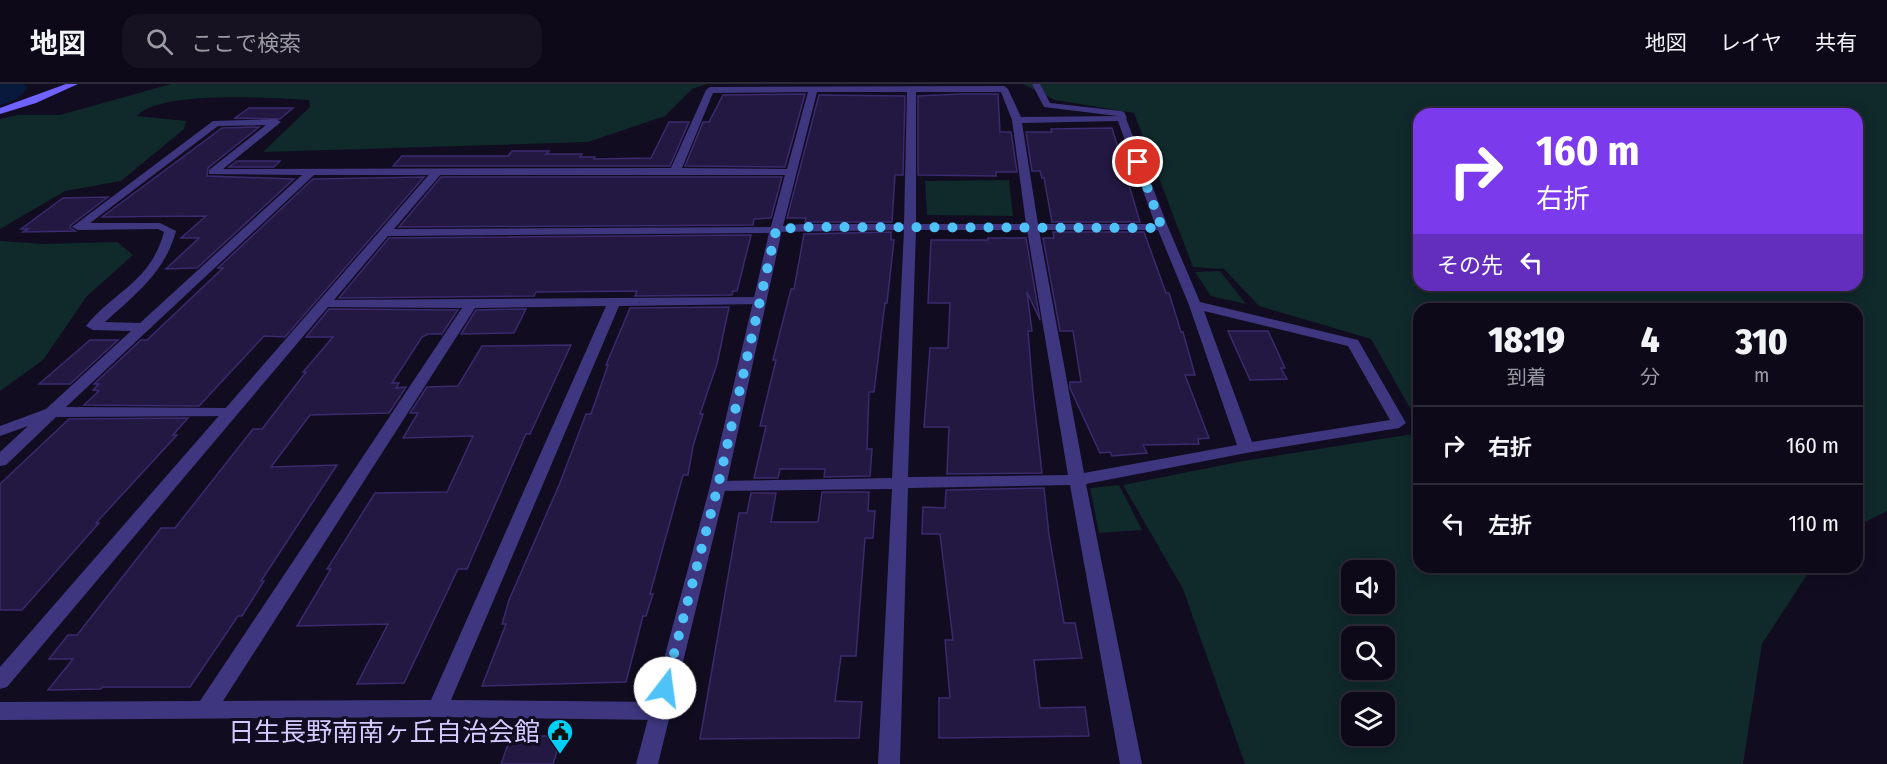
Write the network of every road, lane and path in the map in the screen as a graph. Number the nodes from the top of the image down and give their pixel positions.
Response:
1 (75, 84) edge
2 (1035, 84) edge
3 (813, 89) junction
4 (912, 90) junction
5 (0, 111) edge
6 (1122, 118) junction
7 (1017, 120) junction
8 (675, 171) junction
9 (437, 172) junction
10 (790, 172) junction
11 (310, 173) junction
12 (910, 227) junction
13 (1033, 227) junction
14 (1162, 228) junction
15 (776, 230) junction
16 (387, 233) junction
17 (760, 301) junction
18 (327, 303) junction
19 (614, 303) junction
20 (471, 304) junction
21 (1195, 305) junction
22 (143, 327) junction
23 (53, 412) junction
24 (228, 413) junction
25 (0, 431) edge
26 (1246, 448) junction
27 (0, 461) edge
28 (1077, 480) junction
29 (900, 483) junction
30 (718, 486) junction
31 (0, 681) edge
32 (207, 708) junction
33 (436, 708) junction
34 (0, 711) edge
35 (659, 711) junction
36 (647, 764) edge
37 (889, 764) edge
38 (1131, 764) edge

1 - 5 main road
2 - 6 street
3 - 4 street
3 - 8 street
3 - 10 street
4 - 7 street
4 - 12 street
6 - 7 street
6 - 14 street
7 - 13 street
8 - 9 street
8 - 10 street
9 - 11 street
9 - 16 street
10 - 15 street
11 - 22 street
11 - 22 street
12 - 13 street
12 - 15 street
12 - 29 street
13 - 14 street
13 - 28 street
14 - 21 street
15 - 16 street
15 - 17 street
16 - 18 street
17 - 19 street
17 - 30 street
18 - 20 street
18 - 24 street
19 - 20 street
19 - 33 street
20 - 32 street
21 - 26 street
21 - 26 street
22 - 23 street
23 - 24 street
23 - 25 street
23 - 27 street
24 - 31 street
26 - 28 street
28 - 29 street
28 - 38 street
29 - 30 street
29 - 37 street
30 - 35 street
32 - 33 street
32 - 34 street
33 - 35 street
35 - 36 street

